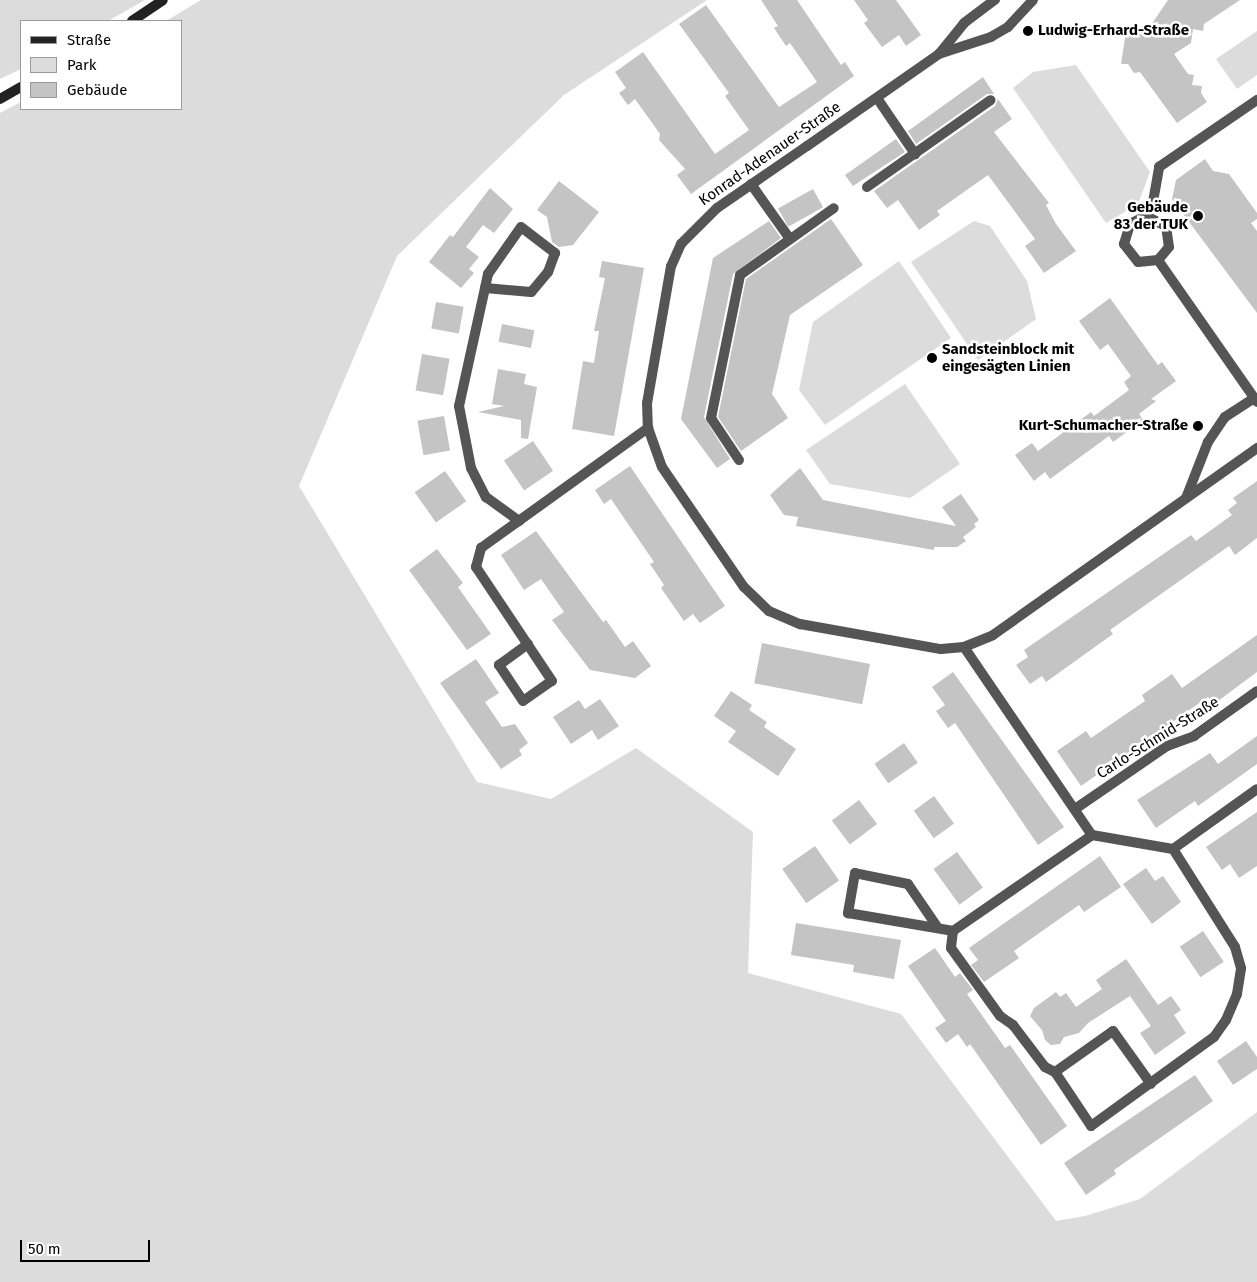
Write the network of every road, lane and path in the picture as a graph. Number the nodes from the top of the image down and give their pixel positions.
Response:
1 (163, 0) edge
2 (996, 0) edge
3 (1033, 0) edge
4 (133, 20) edge
5 (939, 54) junction
6 (20, 88) edge
7 (877, 98) junction
8 (0, 99) edge
9 (991, 100) dead end
10 (1257, 100) edge
11 (915, 154) junction
12 (752, 184) junction
13 (867, 187) dead end
14 (834, 208) dead end
15 (1146, 216) junction
16 (790, 239) junction
17 (1158, 260) junction
18 (485, 288) junction
19 (1255, 400) edge
20 (648, 428) junction
21 (1257, 448) edge
22 (740, 460) dead end
23 (1186, 498) junction
24 (519, 520) junction
25 (528, 644) junction
26 (964, 647) junction
27 (1257, 691) edge
28 (1257, 788) edge
29 (1075, 809) junction
30 (1092, 835) junction
31 (1172, 849) junction
32 (938, 928) junction
33 (953, 931) junction
34 (1055, 1072) junction
35 (1151, 1084) junction

1 - 4 main road
2 - 5 street, Konrad-Adenauer-Straße
3 - 5 street, Konrad-Adenauer-Straße
5 - 7 street, Konrad-Adenauer-Straße
6 - 8 main road
7 - 11 street
7 - 12 street, Konrad-Adenauer-Straße
9 - 11 street
10 - 15 street
11 - 13 street
12 - 16 street
12 - 20 street, Konrad-Adenauer-Straße
14 - 16 street
15 - 17 street
15 - 17 street
16 - 22 street
17 - 19 street
18 - 18 street
18 - 24 street
19 - 23 street
20 - 24 street
20 - 26 street, Konrad-Adenauer-Straße
21 - 23 street
23 - 26 street
24 - 25 street
25 - 25 street
26 - 29 street
27 - 29 street, Carlo-Schmid-Straße
28 - 31 street
29 - 30 street
30 - 31 street
30 - 33 street
31 - 35 street
32 - 32 street
32 - 33 street
33 - 34 street
34 - 35 street
34 - 35 street

